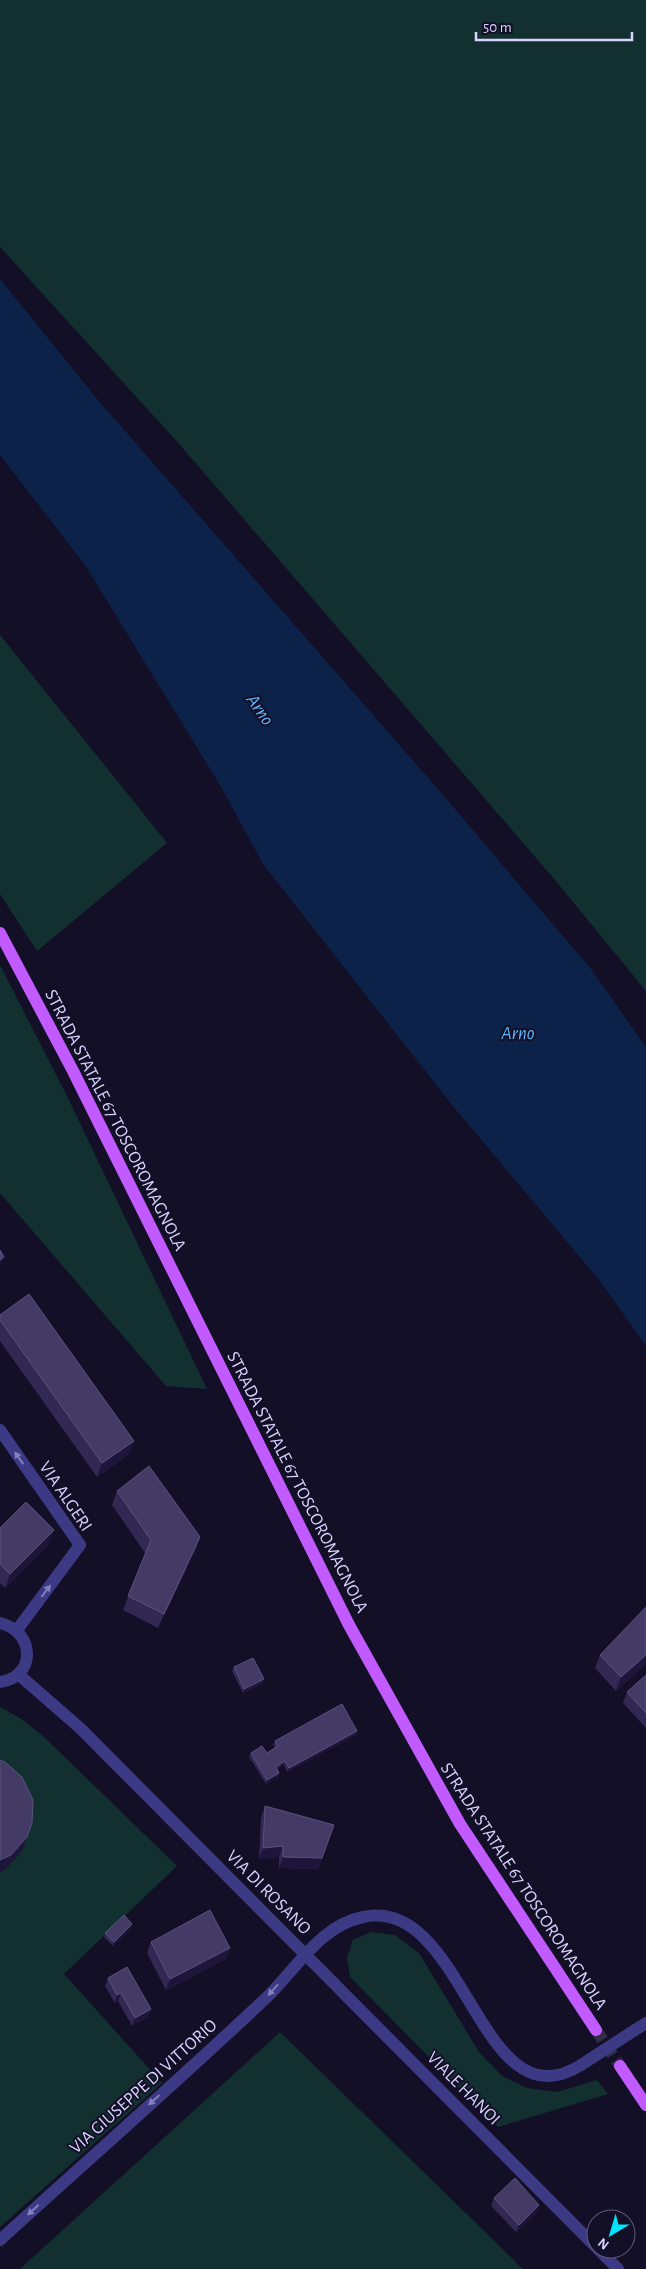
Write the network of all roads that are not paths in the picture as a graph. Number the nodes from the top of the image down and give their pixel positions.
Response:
1 (0, 933) edge
2 (0, 1430) edge
3 (0, 1623) edge
4 (17, 1630) junction
5 (18, 1674) junction
6 (0, 1682) edge
7 (306, 1954) junction
8 (641, 2026) edge
9 (596, 2030) tunnel mouth
10 (620, 2066) tunnel mouth
11 (646, 2105) edge
12 (586, 2237) edge
13 (0, 2240) edge
14 (608, 2259) edge
15 (618, 2269) edge

1 - 9 main road, STRADA STATALE 67 TOSCOROMAGNOLA
4 -> 2 street, VIA ALGERI
3 - 4 street
4 - 5 street
5 - 6 street
5 - 7 street, VIA DI ROSANO
7 - 8 street, VIA DI ROSANO, bridge
7 - 12 street, VIALE HANOI
7 -> 13 street, VIA GIUSEPPE DI VITTORIO
10 - 11 main road
14 - 15 street, VIALE HANOI

